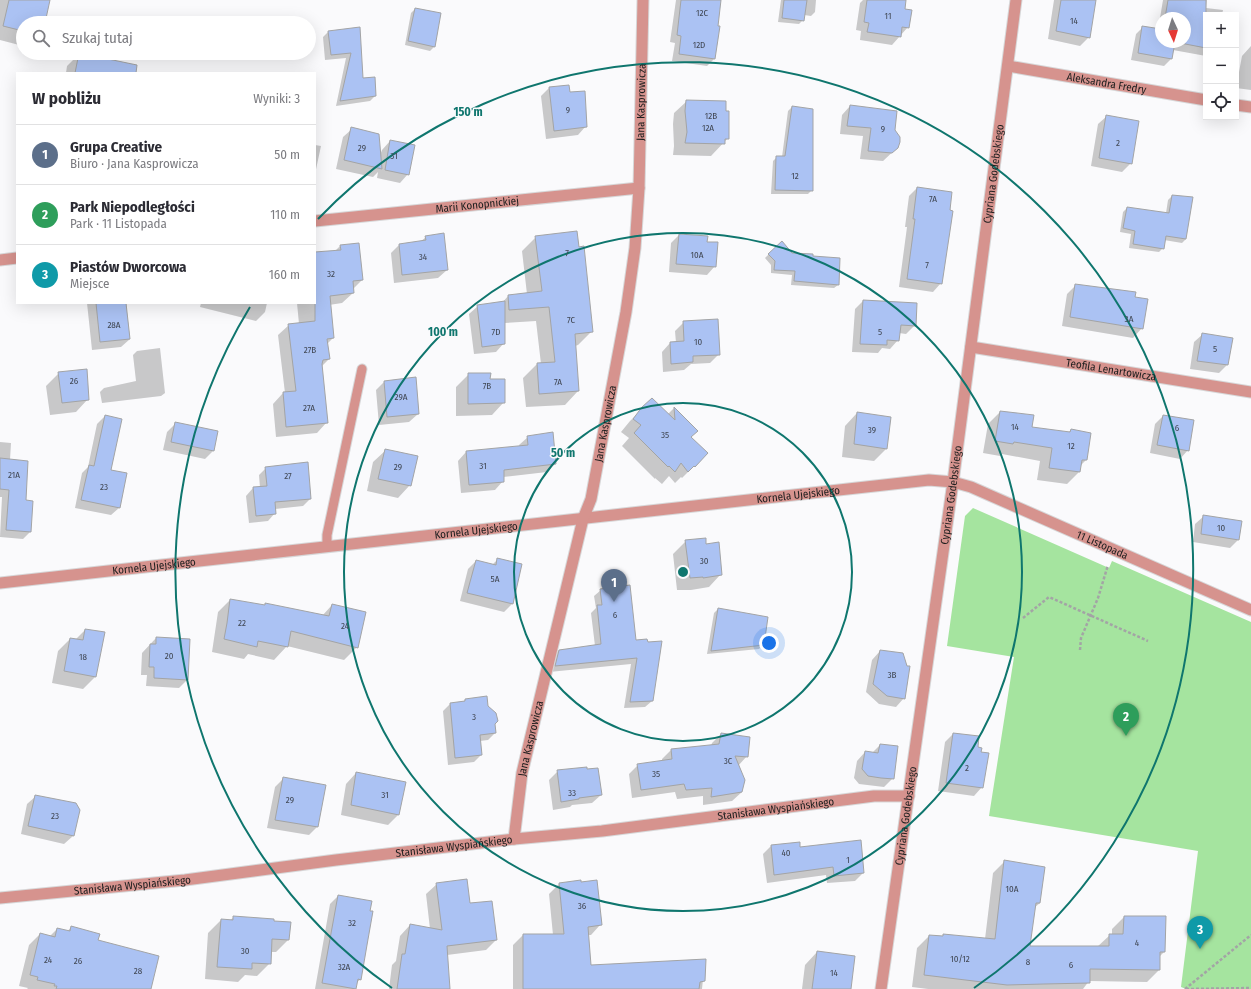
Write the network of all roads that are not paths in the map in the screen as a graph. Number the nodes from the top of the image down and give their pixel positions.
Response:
1 (643, 0) edge
2 (1016, 0) edge
3 (1008, 66) junction
4 (1203, 99) edge
5 (1239, 105) edge
6 (1251, 107) edge
7 (639, 188) junction
8 (316, 221) edge
9 (16, 258) edge
10 (0, 260) edge
11 (971, 347) junction
12 (362, 369) dead end
13 (1251, 392) edge
14 (953, 482) junction
15 (583, 519) junction
16 (327, 547) junction
17 (0, 583) edge
18 (1251, 610) edge
19 (909, 796) junction
20 (514, 839) junction
21 (0, 898) edge
22 (881, 989) edge

1 - 7 street, Jana Kasprowicza
2 - 3 street, Cypriana Godebskiego
3 - 4 street, Aleksandra Fredry
3 - 11 street, Cypriana Godebskiego
5 - 6 street
7 - 8 street, Marii Konopnickiej
7 - 15 street, Jana Kasprowicza
9 - 10 street
11 - 13 street, Teofila Lenartowicza
11 - 14 street, Cypriana Godebskiego
12 - 16 lane
14 - 15 street, Kornela Ujejskiego
14 - 18 street, 11 Listopada
14 - 19 street, Cypriana Godebskiego
15 - 16 street, Kornela Ujejskiego
15 - 20 street, Jana Kasprowicza
16 - 17 street, Kornela Ujejskiego
19 - 20 street, Stanisława Wyspiańskiego
19 - 22 street, Cypriana Godebskiego
20 - 21 street, Stanisława Wyspiańskiego

